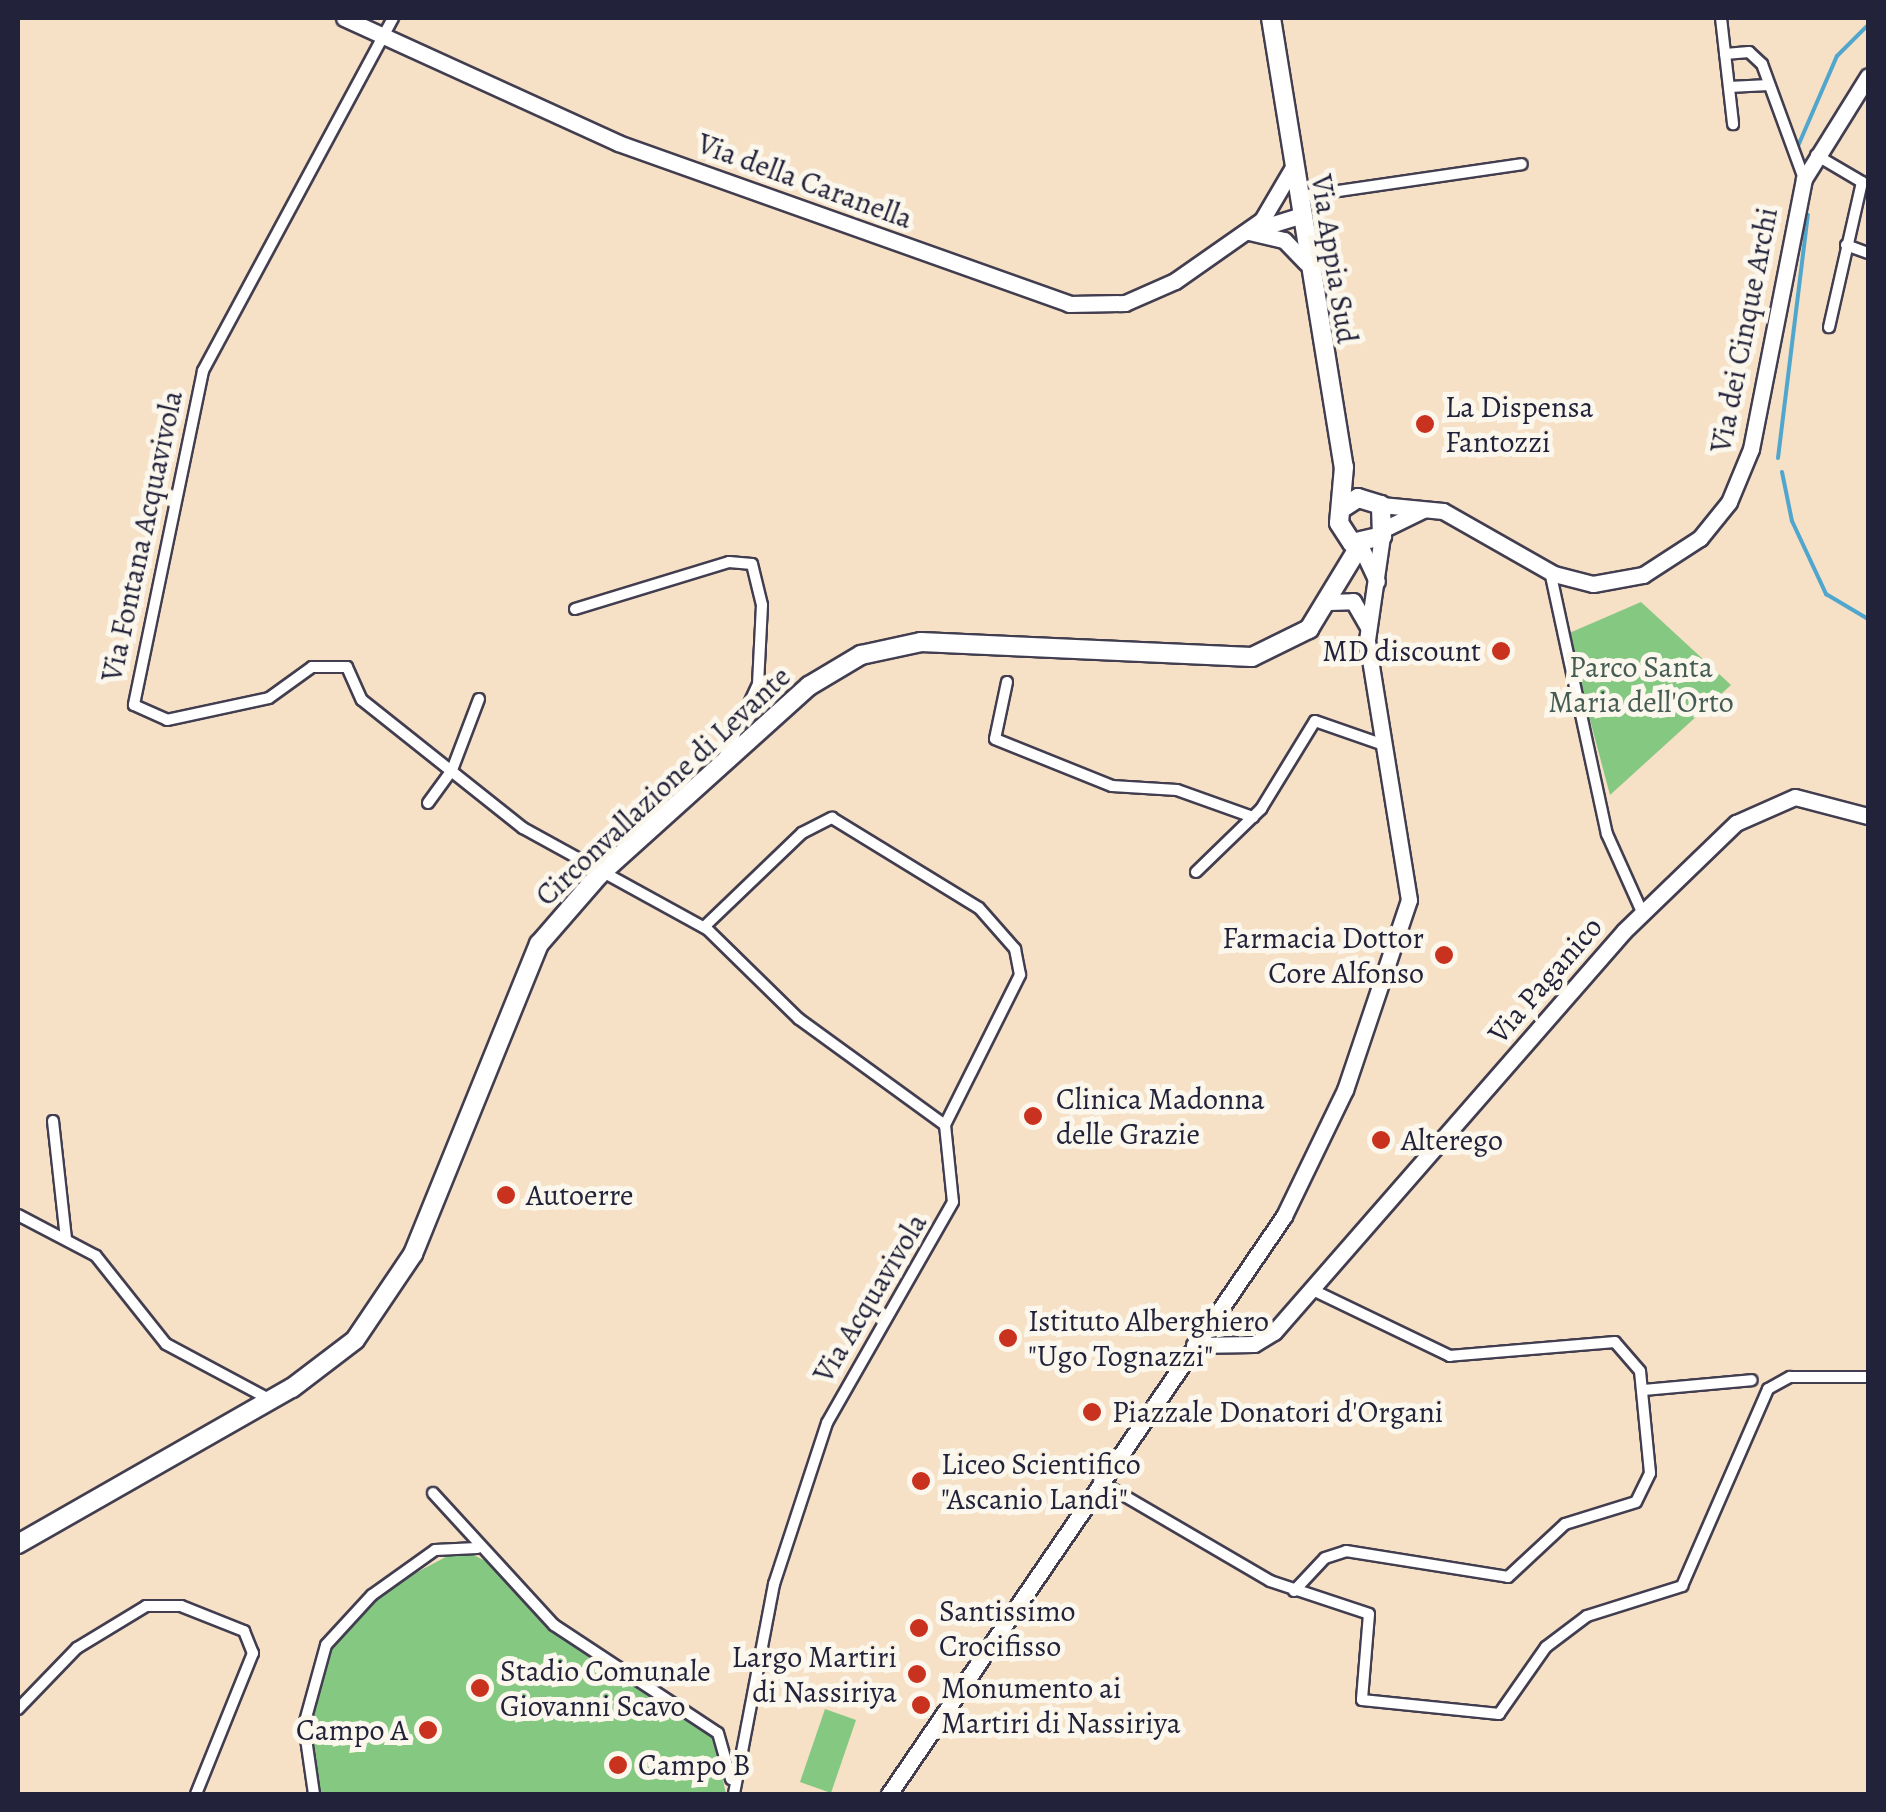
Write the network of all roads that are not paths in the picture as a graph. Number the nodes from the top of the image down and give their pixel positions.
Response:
1 (344, 18) edge
2 (393, 18) edge
3 (1271, 18) edge
4 (1720, 18) edge
5 (383, 35) junction
6 (1725, 54) junction
7 (1868, 76) edge
8 (1769, 85) junction
9 (1729, 87) junction
10 (1733, 124) dead end
11 (1815, 155) junction
12 (1522, 164) dead end
13 (1292, 169) junction
14 (1804, 179) junction
15 (1296, 197) junction
16 (1299, 216) junction
17 (1249, 232) junction
18 (1846, 245) junction
19 (1868, 253) edge
20 (1306, 262) junction
21 (1828, 327) dead end
22 (1344, 467) junction
23 (1373, 501) junction
24 (1344, 507) junction
25 (1432, 508) junction
26 (1341, 531) junction
27 (1384, 532) junction
28 (1360, 545) junction
29 (1550, 571) junction
30 (1336, 579) junction
31 (1378, 581) junction
32 (1329, 602) junction
33 (575, 609) dead end
34 (1368, 628) junction
35 (1008, 682) dead end
36 (480, 700) dead end
37 (1384, 745) junction
38 (719, 769) junction
39 (452, 770) junction
40 (428, 803) dead end
41 (1868, 816) edge
42 (1253, 817) junction
43 (1196, 872) dead end
44 (600, 876) junction
45 (1642, 912) junction
46 (704, 927) junction
47 (53, 1120) dead end
48 (945, 1125) junction
49 (18, 1215) edge
50 (66, 1239) junction
51 (1311, 1289) junction
52 (1194, 1345) junction
53 (1868, 1377) edge
54 (1752, 1380) dead end
55 (1643, 1390) junction
56 (272, 1400) junction
57 (1098, 1481) junction
58 (433, 1492) dead end
59 (18, 1544) edge
60 (478, 1548) junction
61 (1294, 1591) junction
62 (18, 1709) edge
63 (196, 1794) edge
64 (314, 1794) edge
65 (733, 1794) edge
66 (890, 1794) edge

1 - 5 main road, Via della Caranella
2 - 5 street
3 - 13 main road, Via Appia Sud
4 - 6 street
5 - 17 main road, Via della Caranella
5 - 39 street, Via Fontana Acquavivola
6 - 8 street, Via dei Cinque Archi
6 - 9 street
7 - 11 main road, Via dei Cinque Archi
8 - 9 street
8 - 14 street, Via dei Cinque Archi
9 - 10 street
11 - 14 main road, Via dei Cinque Archi
11 - 18 street
12 - 15 street
13 - 15 main road, Via Appia Sud
13 - 17 main road, Via della Caranella
14 - 29 main road, Via dei Cinque Archi
15 - 16 main road, Via Appia Sud
16 - 17 main road, Via della Caranella
16 - 20 main road, Via Appia Sud
17 - 20 main road
18 - 19 street
18 - 21 street
20 - 22 main road, Via Appia Sud
22 - 23 main road
22 - 24 main road, Via Appia Sud
23 - 24 main road
23 - 25 main road
23 - 27 main road
24 - 26 main road
25 - 27 main road
25 - 29 main road, Via dei Cinque Archi
26 - 28 main road
26 - 30 main road
27 - 28 main road
27 - 31 main road
28 - 30 main road, Circonvallazione di Levante
28 - 31 main road
29 - 45 street
30 - 32 main road, Circonvallazione di Levante
31 - 34 main road
32 - 34 main road
32 - 38 main road, Circonvallazione di Levante
33 - 38 street
34 - 37 main road
35 - 42 street
36 - 39 street
37 - 42 street
37 - 52 main road
38 - 44 main road, Circonvallazione di Levante
39 - 40 street
39 - 44 street, Via Fontana Acquavivola
41 - 45 main road, Via Paganico
42 - 43 street
44 - 46 street
44 - 56 main road, Circonvallazione di Levante
45 - 51 main road, Via Paganico
46 - 48 street
46 - 48 street
47 - 50 street
48 - 65 street, Via Acquavivola
49 - 50 street
50 - 56 street
51 - 52 main road, Via Paganico
51 - 55 street
52 - 57 main road
53 - 61 street
54 - 55 street
55 - 61 street
56 - 59 main road, Circonvallazione di Levante
57 - 61 street
57 - 66 main road
58 - 60 street
60 - 64 street
60 - 65 street
62 - 63 street

